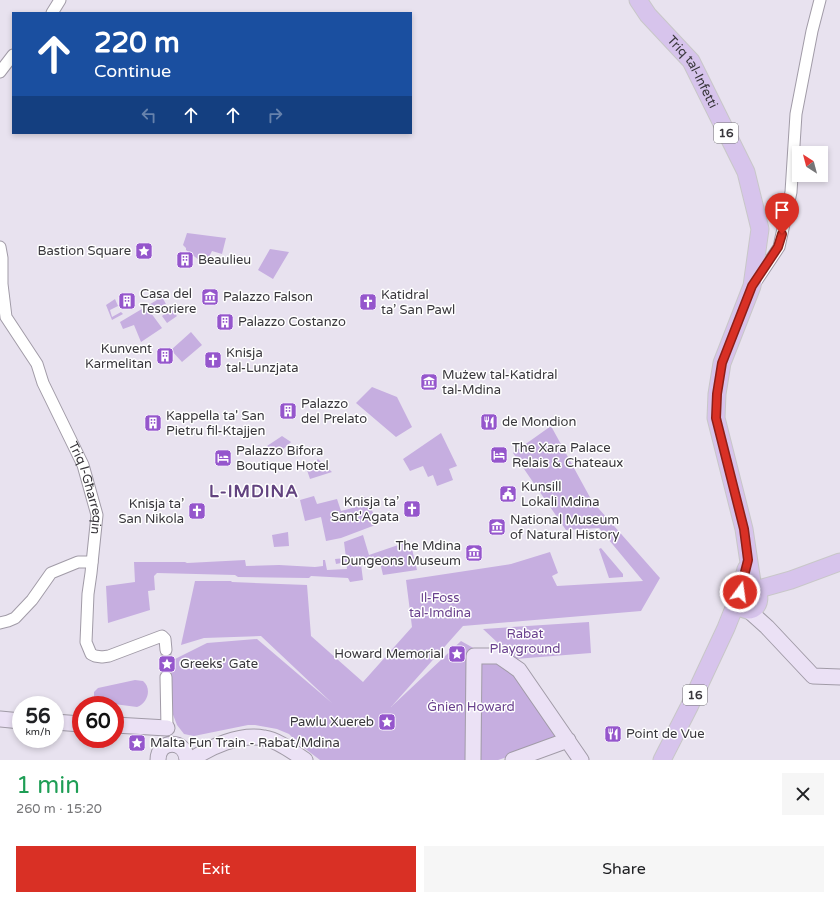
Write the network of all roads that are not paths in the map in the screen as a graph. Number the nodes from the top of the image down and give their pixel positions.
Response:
1 (60, 0) edge
2 (638, 0) edge
3 (820, 0) edge
4 (53, 12) edge
5 (12, 56) edge
6 (0, 72) edge
7 (0, 247) edge
8 (752, 286) junction
9 (92, 562) junction
10 (840, 562) edge
11 (750, 599) junction
12 (0, 623) edge
13 (166, 650) tunnel mouth
14 (166, 677) tunnel mouth
15 (840, 677) edge
16 (0, 719) edge
17 (12, 720) edge
18 (124, 726) edge
19 (167, 728) junction
20 (568, 740) junction
21 (216, 746) junction
22 (164, 752) edge
23 (187, 760) edge
24 (191, 760) edge
25 (305, 760) edge
26 (473, 760) edge
27 (513, 760) edge
28 (573, 760) edge
29 (581, 760) edge
30 (662, 760) edge

1 - 4 street
2 - 8 main road, Triq tal-Infetti / 16
3 - 8 street
5 - 6 street
7 - 9 street, Triq l-Għarreqin
8 - 11 main road, Triq tal-Infetti / 16
9 - 12 street
9 - 13 street, Triq l-Għarreqin
10 - 11 main road
11 - 15 street
11 - 30 main road, 16
14 - 19 street
16 - 17 street
18 - 19 street
19 - 22 street
20 - 26 street
20 - 27 street
20 - 28 street
20 - 29 street
21 - 22 street
21 - 24 street
21 - 25 street
22 - 23 street

